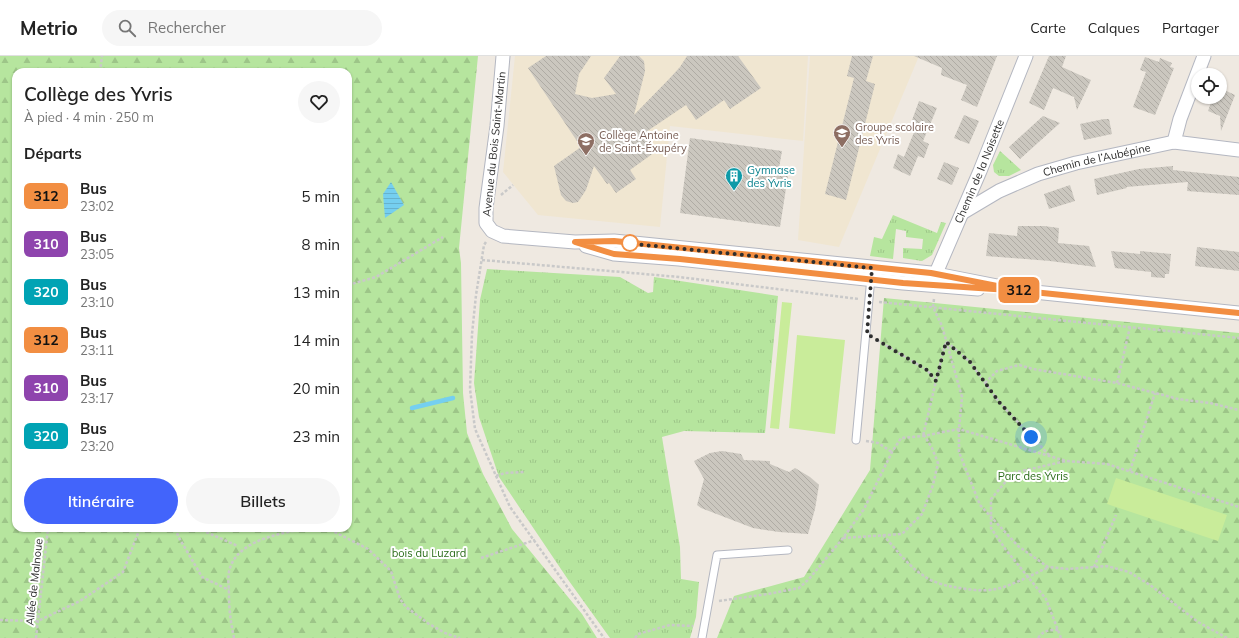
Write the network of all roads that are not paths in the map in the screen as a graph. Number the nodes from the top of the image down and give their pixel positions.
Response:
1 (503, 56) edge
2 (1026, 56) edge
3 (1204, 56) edge
4 (1174, 142) junction
5 (1239, 150) edge
6 (962, 212) junction
7 (872, 274) junction
8 (936, 274) junction
9 (930, 286) junction
10 (1023, 291) junction
11 (1239, 313) edge
12 (856, 440) road end
13 (788, 550) dead end
14 (702, 638) edge

1 - 7 street, Avenue du Bois Saint-Martin
2 - 6 street, Chemin de la Noisette
3 - 4 street
4 - 5 street, Chemin de l’Aubépine
4 - 6 street, Chemin de l’Aubépine
6 - 8 street, Chemin de la Noisette
7 - 8 street
7 - 9 street
7 - 12 lane
8 - 9 street, Chemin de la Noisette
8 - 10 street
9 - 10 street
10 - 11 street
13 - 14 lane

